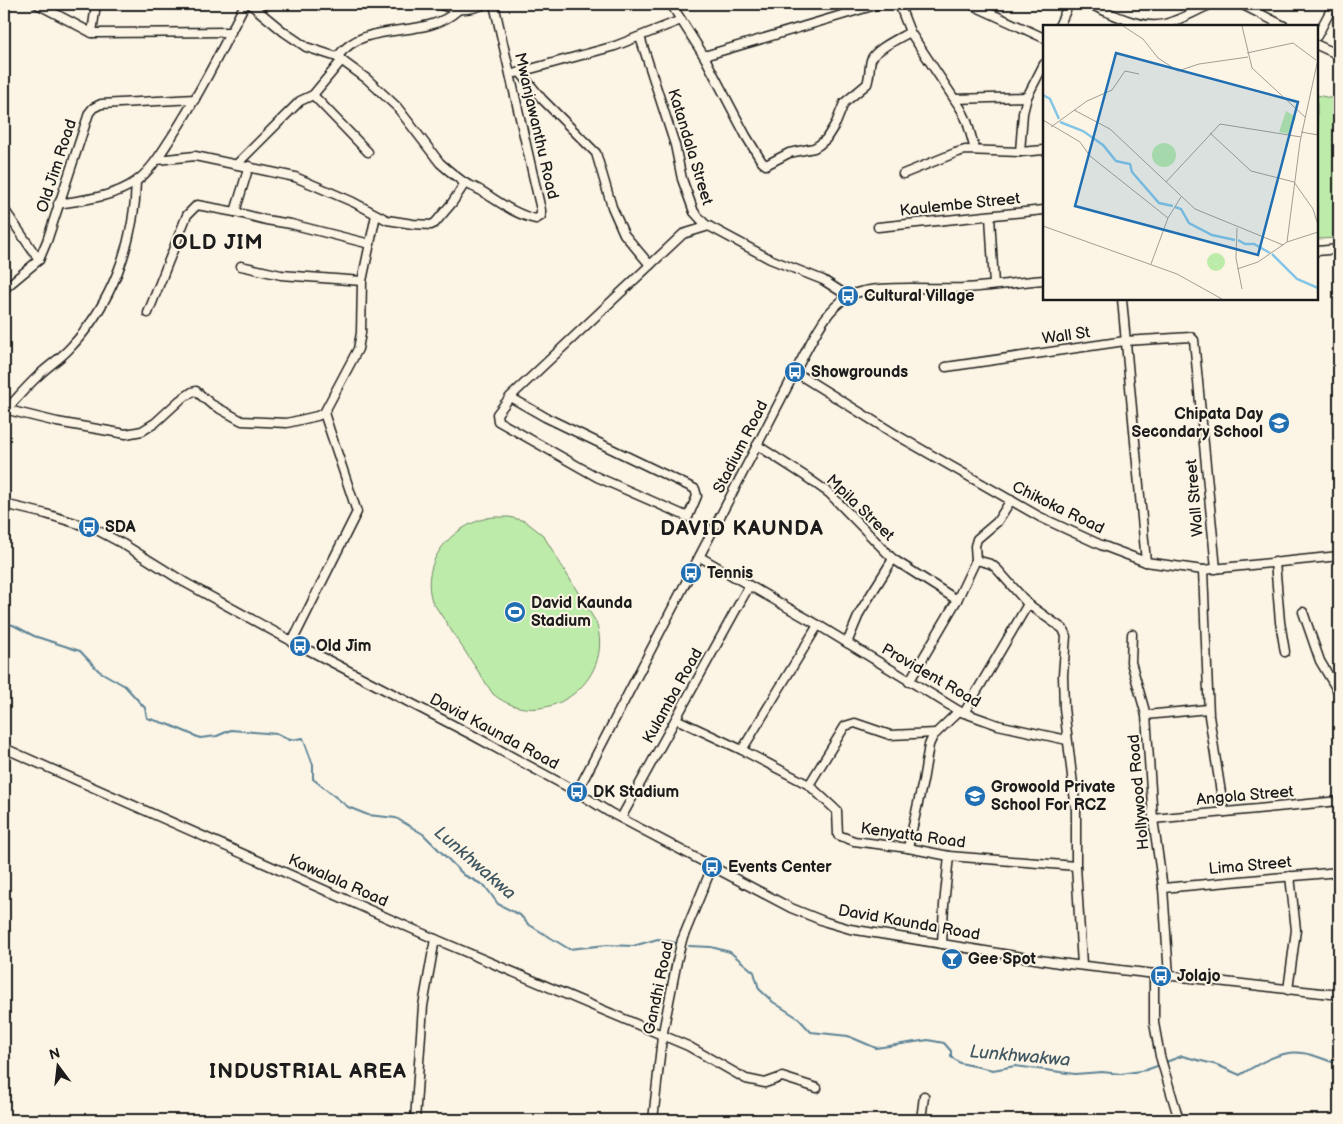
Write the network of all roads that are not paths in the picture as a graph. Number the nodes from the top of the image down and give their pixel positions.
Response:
1 (37, 4) edge
2 (96, 4) edge
3 (245, 4) edge
4 (250, 4) edge
5 (437, 4) edge
6 (485, 4) edge
7 (494, 4) edge
8 (671, 4) edge
9 (879, 4) edge
10 (899, 4) edge
11 (970, 4) edge
12 (1068, 4) edge
13 (1089, 4) edge
14 (1212, 4) edge
15 (1241, 4) edge
16 (1259, 4) edge
17 (1334, 4) edge
18 (458, 10) junction
19 (1255, 12) junction
20 (680, 20) junction
21 (1122, 23) edge
22 (1060, 25) edge
23 (1282, 25) edge
24 (92, 32) junction
25 (231, 32) junction
26 (910, 32) junction
27 (1318, 34) edge
28 (640, 37) junction
29 (1043, 38) edge
30 (1318, 45) edge
31 (1339, 55) edge
32 (704, 56) junction
33 (340, 59) junction
34 (1043, 66) edge
35 (520, 72) junction
36 (511, 75) junction
37 (313, 95) junction
38 (1027, 97) junction
39 (195, 99) junction
40 (955, 99) junction
41 (975, 150) junction
42 (1043, 150) edge
43 (368, 152) dead end
44 (1020, 152) junction
45 (157, 160) junction
46 (237, 164) junction
47 (249, 166) junction
48 (903, 174) dead end
49 (136, 182) junction
50 (465, 183) junction
51 (58, 204) junction
52 (4, 209) edge
53 (1043, 210) edge
54 (235, 212) junction
55 (376, 215) junction
56 (990, 216) junction
57 (709, 226) junction
58 (878, 227) dead end
59 (370, 244) junction
60 (1339, 249) edge
61 (1318, 251) edge
62 (39, 260) junction
63 (650, 265) junction
64 (241, 266) dead end
65 (1043, 280) edge
66 (362, 281) junction
67 (994, 285) junction
68 (4, 289) edge
69 (848, 296) junction
70 (1122, 300) edge
71 (148, 313) dead end
72 (1191, 337) joint
73 (1125, 342) junction
74 (946, 367) dead end
75 (795, 372) junction
76 (510, 397) junction
77 (5, 409) edge
78 (326, 410) junction
79 (757, 445) junction
80 (1011, 500) junction
81 (4, 504) edge
82 (1339, 556) edge
83 (700, 557) junction
84 (893, 559) junction
85 (976, 560) junction
86 (1146, 562) junction
87 (1275, 562) junction
88 (1216, 569) junction
89 (1203, 570) junction
90 (750, 586) junction
91 (957, 600) junction
92 (1028, 604) junction
93 (1303, 612) dead end
94 (818, 625) junction
95 (1132, 634) dead end
96 (292, 642) junction
97 (847, 643) junction
98 (1284, 652) dead end
99 (909, 682) junction
100 (1336, 683) edge
101 (1339, 693) edge
102 (1208, 709) junction
103 (961, 712) junction
104 (1146, 715) junction
105 (676, 719) junction
106 (936, 733) junction
107 (1067, 740) junction
108 (4, 748) edge
109 (742, 750) junction
110 (809, 785) junction
111 (577, 792) junction
112 (1339, 801) edge
113 (1224, 812) junction
114 (620, 818) junction
115 (1153, 819) junction
116 (908, 848) junction
117 (949, 856) junction
118 (1076, 866) junction
119 (712, 867) junction
120 (1339, 872) edge
121 (1290, 876) junction
122 (1163, 888) junction
123 (436, 939) junction
124 (942, 944) junction
125 (1082, 966) junction
126 (1154, 975) junction
127 (1169, 976) junction
128 (1288, 990) junction
129 (1339, 995) edge
130 (662, 1036) junction
131 (817, 1088) dead end
132 (924, 1096) dead end
133 (415, 1120) edge
134 (652, 1120) edge
135 (921, 1120) edge
136 (1179, 1120) edge

1 - 24 street
2 - 24 street
3 - 25 street
4 - 33 street, Mwanjawanthu Road
5 - 18 street
6 - 18 street
7 - 36 street, Mwanjawanthu Road
8 - 20 street
9 - 32 street
10 - 26 street
11 - 29 street
12 - 22 street
13 - 21 street
14 - 21 street
15 - 19 street
16 - 19 street
17 - 27 street
18 - 33 street
19 - 23 street
20 - 28 street
20 - 32 street
24 - 25 street
25 - 39 street
26 - 32 street
26 - 40 street
28 - 35 street
28 - 57 street, Katandala Street
30 - 31 street
33 - 37 street
33 - 50 street, Mwanjawanthu Road
34 - 38 street
35 - 36 street
35 - 63 street
36 - 50 street, Mwanjawanthu Road
37 - 43 street
37 - 46 street
38 - 40 street
38 - 44 street
39 - 45 street
39 - 51 street, Old Jim Road
40 - 41 street
41 - 44 street
41 - 48 street
42 - 44 street
45 - 46 street
45 - 49 street
46 - 47 street
47 - 54 street
47 - 55 street
49 - 51 street
49 - 77 street
50 - 55 street
51 - 62 street, Old Jim Road
52 - 62 street
53 - 56 street, Kaulembe Street
54 - 59 street
54 - 71 street
55 - 59 street
56 - 58 street, Kaulembe Street
56 - 67 street
57 - 63 street
57 - 69 street, Katandala Street
59 - 66 street
60 - 61 street
62 - 68 street
63 - 76 street
64 - 66 street
65 - 67 street, Stadium Road
66 - 78 street
67 - 69 street, Stadium Road
69 - 75 street, Stadium Road
70 - 73 street
72 - 73 street, Wall St
72 - 88 street, Wall Street
73 - 74 street, Wall St
73 - 86 street
75 - 79 street, Stadium Road
75 - 80 street, Chikoka Road
76 - 76 street
77 - 78 street
78 - 96 street
79 - 83 street, Stadium Road
79 - 84 street, Mpila Street
80 - 85 street
80 - 86 street, Chikoka Road
81 - 96 street, David Kaunda Road
82 - 87 street, Chikoka Road
83 - 90 street, Provident Road
83 - 111 street, Stadium Road
84 - 91 street, Mpila Street
84 - 97 street
85 - 91 street
85 - 92 street
86 - 89 street, Chikoka Road
87 - 88 street, Chikoka Road
87 - 98 street
88 - 89 street, Chikoka Road
89 - 102 street
90 - 94 street, Provident Road
90 - 105 street, Kulamba Road
91 - 99 street
92 - 103 street
92 - 107 street
93 - 100 street
94 - 97 street, Provident Road
94 - 109 street
95 - 104 street
96 - 111 street, David Kaunda Road
97 - 99 street, Provident Road
99 - 103 street, Provident Road
100 - 101 street
102 - 104 street, Hollywood Road
102 - 113 street
103 - 106 street
103 - 107 street, Provident Road
104 - 115 street, Hollywood Road
105 - 109 street, Kenyatta Road
105 - 114 street, Kulamba Road
106 - 110 street
106 - 116 street
107 - 118 street
108 - 123 street, Kawalala Road
109 - 110 street, Kenyatta Road
110 - 116 street, Kenyatta Road
111 - 114 street, David Kaunda Road
112 - 113 street, Angola Street
113 - 115 street, Angola Street
114 - 119 street, David Kaunda Road
115 - 122 street, Hollywood Road
116 - 117 street, Kenyatta Road
117 - 118 street, Kenyatta Road
117 - 124 street
118 - 125 street
119 - 124 street, David Kaunda Road
119 - 130 street, Gandhi Road
120 - 121 street, Lima Street
121 - 122 street, Lima Street
121 - 128 street
122 - 127 street, Hollywood Road
123 - 130 street, Kawalala Road
123 - 133 street
124 - 125 street, David Kaunda Road
125 - 126 street, David Kaunda Road
126 - 127 street, David Kaunda Road
126 - 136 street
127 - 128 street, David Kaunda Road
128 - 129 street, David Kaunda Road
130 - 131 street, Kawalala Road
130 - 134 street, Gandhi Road
132 - 135 street

